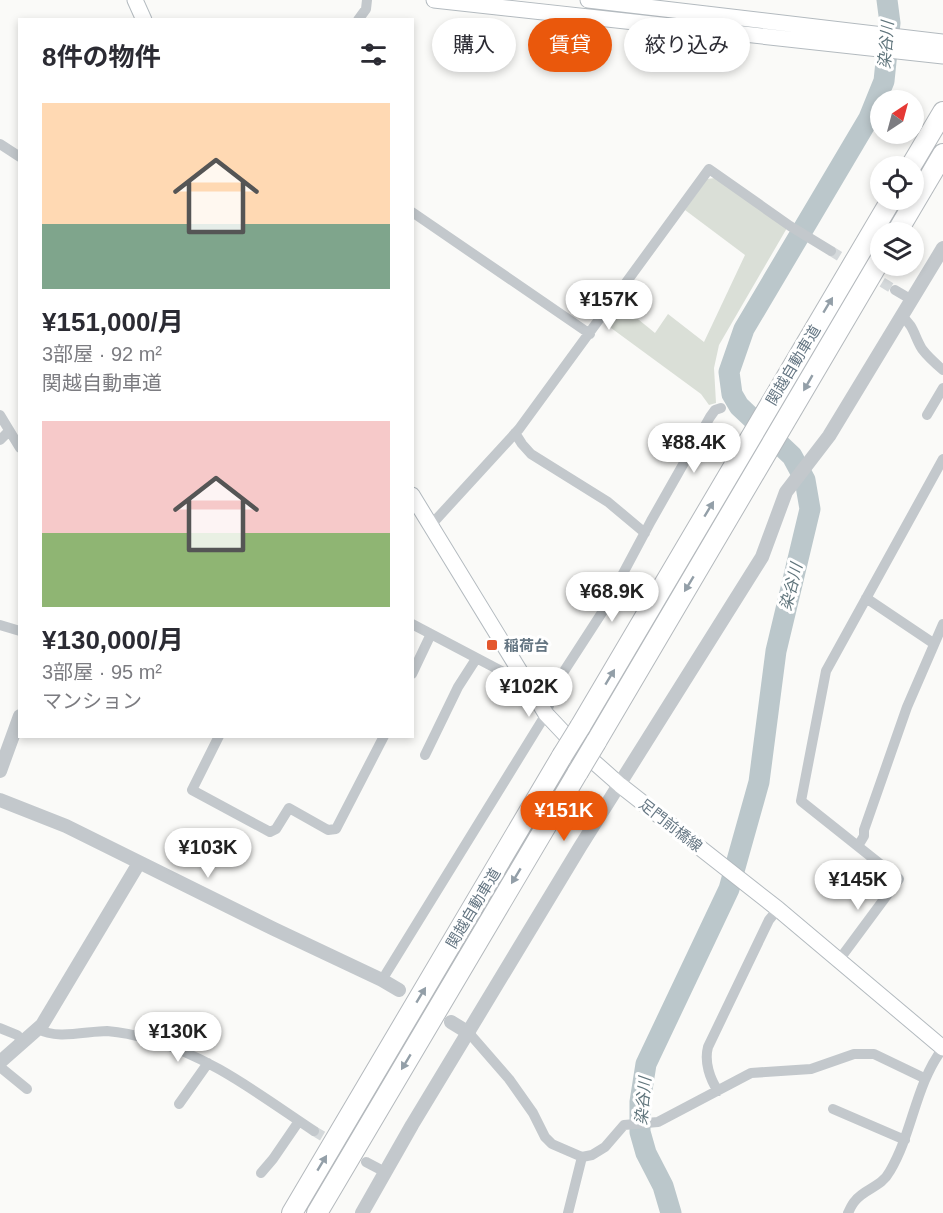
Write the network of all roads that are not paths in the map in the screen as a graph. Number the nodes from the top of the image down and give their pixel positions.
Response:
1 (135, 0) edge
2 (367, 0) edge
3 (434, 0) edge
4 (588, 0) edge
5 (143, 18) edge
6 (359, 18) edge
7 (872, 40) junction
8 (943, 42) edge
9 (907, 44) junction
10 (943, 56) edge
11 (943, 112) edge
12 (0, 144) edge
13 (943, 154) edge
14 (18, 156) edge
15 (916, 156) edge
16 (885, 210) edge
17 (414, 214) edge
18 (903, 222) edge
19 (943, 248) edge
20 (831, 251) tunnel mouth
21 (871, 276) edge
22 (895, 290) tunnel mouth
23 (912, 300) junction
24 (901, 316) junction
25 (590, 333) junction
26 (943, 370) edge
27 (943, 388) edge
28 (721, 408) dead end
29 (0, 415) edge
30 (927, 415) dead end
31 (9, 430) junction
32 (515, 433) junction
33 (0, 440) edge
34 (18, 445) edge
35 (943, 459) edge
36 (414, 498) edge
37 (431, 525) junction
38 (645, 533) junction
39 (866, 598) junction
40 (943, 624) edge
41 (0, 625) edge
42 (414, 625) edge
43 (18, 630) edge
44 (431, 634) junction
45 (933, 644) junction
46 (476, 659) junction
47 (414, 670) edge
48 (519, 672) junction
49 (546, 714) junction
50 (18, 722) edge
51 (218, 738) edge
52 (383, 738) edge
53 (425, 755) dead end
54 (0, 771) edge
55 (620, 785) junction
56 (0, 800) edge
57 (858, 846) junction
58 (139, 863) junction
59 (778, 909) junction
60 (839, 960) junction
61 (382, 980) junction
62 (399, 990) dead end
63 (451, 1022) dead end
64 (0, 1028) edge
65 (39, 1029) junction
66 (469, 1033) junction
67 (24, 1042) junction
68 (943, 1048) edge
69 (0, 1062) edge
70 (208, 1063) junction
71 (0, 1067) edge
72 (924, 1078) junction
73 (27, 1089) dead end
74 (718, 1091) junction
75 (179, 1104) dead end
76 (832, 1108) dead end
77 (298, 1120) junction
78 (314, 1131) tunnel mouth
79 (904, 1140) junction
80 (582, 1157) junction
81 (366, 1162) tunnel mouth
82 (385, 1172) junction
83 (261, 1173) dead end
84 (292, 1213) edge
85 (317, 1213) edge
86 (362, 1213) edge
87 (568, 1213) edge
88 (848, 1213) edge

1 - 5 main road
2 - 6 street
3 - 7 main road
4 - 7 main road
7 - 9 main road
8 - 9 main road
9 - 10 main road
11 - 15 highway
12 - 14 street
13 - 18 highway
84 -> 16 highway, 関越自動車道, bridge
17 - 25 street
19 - 23 street
20 - 25 street
21 -> 85 highway, 関越自動車道, bridge
22 - 23 street
23 - 24 street
24 - 26 street
24 - 55 street
25 - 32 street
27 - 30 street
28 - 38 street
29 - 31 street
31 - 33 street
31 - 34 street
32 - 37 street
32 - 38 street
35 - 39 street
36 - 37 main road, 足門前橋線
37 - 48 main road, 足門前橋線
38 - 49 street
39 - 45 street
39 - 57 street
40 - 45 street
41 - 43 street
42 - 44 street
44 - 46 street
44 - 47 street
45 - 57 street
46 - 48 street
46 - 53 street
48 - 49 main road, 足門前橋線
49 - 55 main road, 足門前橋線
49 - 61 street
50 - 54 street
51 - 52 street
55 - 59 main road, 足門前橋線
55 - 66 street
56 - 58 street
57 - 60 street
58 - 61 street
58 - 65 street
59 - 60 main road, 足門前橋線
59 - 74 street
60 - 68 main road, 足門前橋線
61 - 62 street
63 - 66 street
64 - 67 street
65 - 67 street
65 - 70 street
66 - 80 street
66 - 82 street
67 - 69 street
68 - 72 street
70 - 75 street
70 - 77 street
71 - 73 street
72 - 74 street
72 - 79 street
74 - 80 street
76 - 79 street
77 - 78 street
77 - 83 street
79 - 88 street
80 - 87 street
81 - 82 street
82 - 86 street

